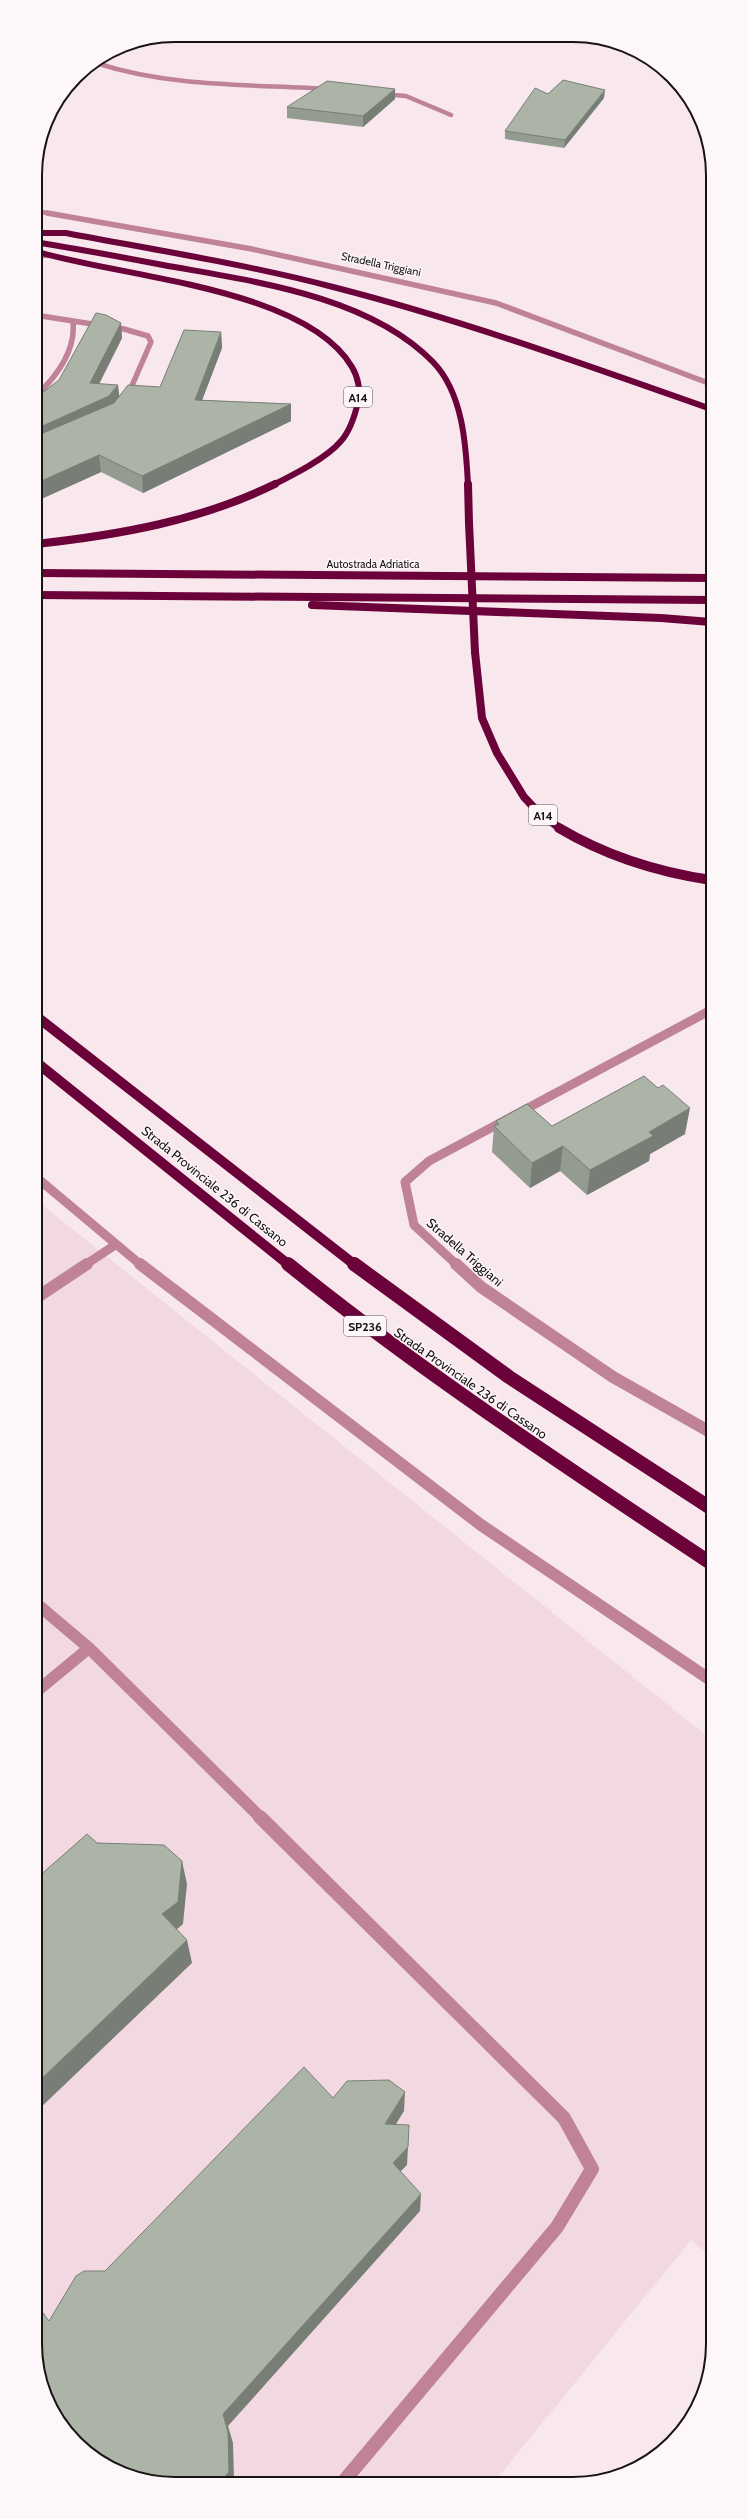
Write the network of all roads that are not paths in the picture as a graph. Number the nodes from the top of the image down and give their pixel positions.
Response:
1 (101, 64) edge
2 (338, 89) edge
3 (374, 93) edge
4 (451, 115) dead end
5 (42, 212) edge
6 (42, 233) edge
7 (42, 243) edge
8 (42, 253) edge
9 (50, 255) junction
10 (42, 256) edge
11 (42, 316) edge
12 (73, 322) junction
13 (706, 382) edge
14 (42, 391) edge
15 (124, 403) edge
16 (706, 407) edge
17 (42, 543) edge
18 (42, 573) edge
19 (706, 578) edge
20 (42, 595) edge
21 (57, 596) junction
22 (706, 600) edge
23 (706, 622) edge
24 (706, 879) edge
25 (706, 1013) edge
26 (42, 1021) edge
27 (42, 1067) edge
28 (42, 1182) edge
29 (115, 1245) junction
30 (42, 1294) edge
31 (706, 1430) edge
32 (706, 1505) edge
33 (706, 1560) edge
34 (42, 1608) edge
35 (89, 1648) junction
36 (706, 1677) edge
37 (42, 1687) edge
38 (347, 2477) edge

1 - 2 street
3 - 4 street
5 - 13 street, Stradella Triggiani
6 - 16 highway
7 - 24 highway, A14, bridge
8 - 9 highway, A14
9 - 10 street
9 - 17 highway, A14
11 - 12 street
12 - 14 street
12 - 15 street
18 - 19 highway, Autostrada Adriatica
20 - 21 highway
21 - 22 highway
21 - 23 highway
25 - 31 street, Stradella Triggiani
26 - 32 highway, Strada Provinciale 236 di Cassano
27 - 33 highway, Strada Provinciale 236 di Cassano / SP236
28 - 29 street
29 - 30 street
29 - 36 street
34 - 35 street
35 - 37 street
35 - 38 street

